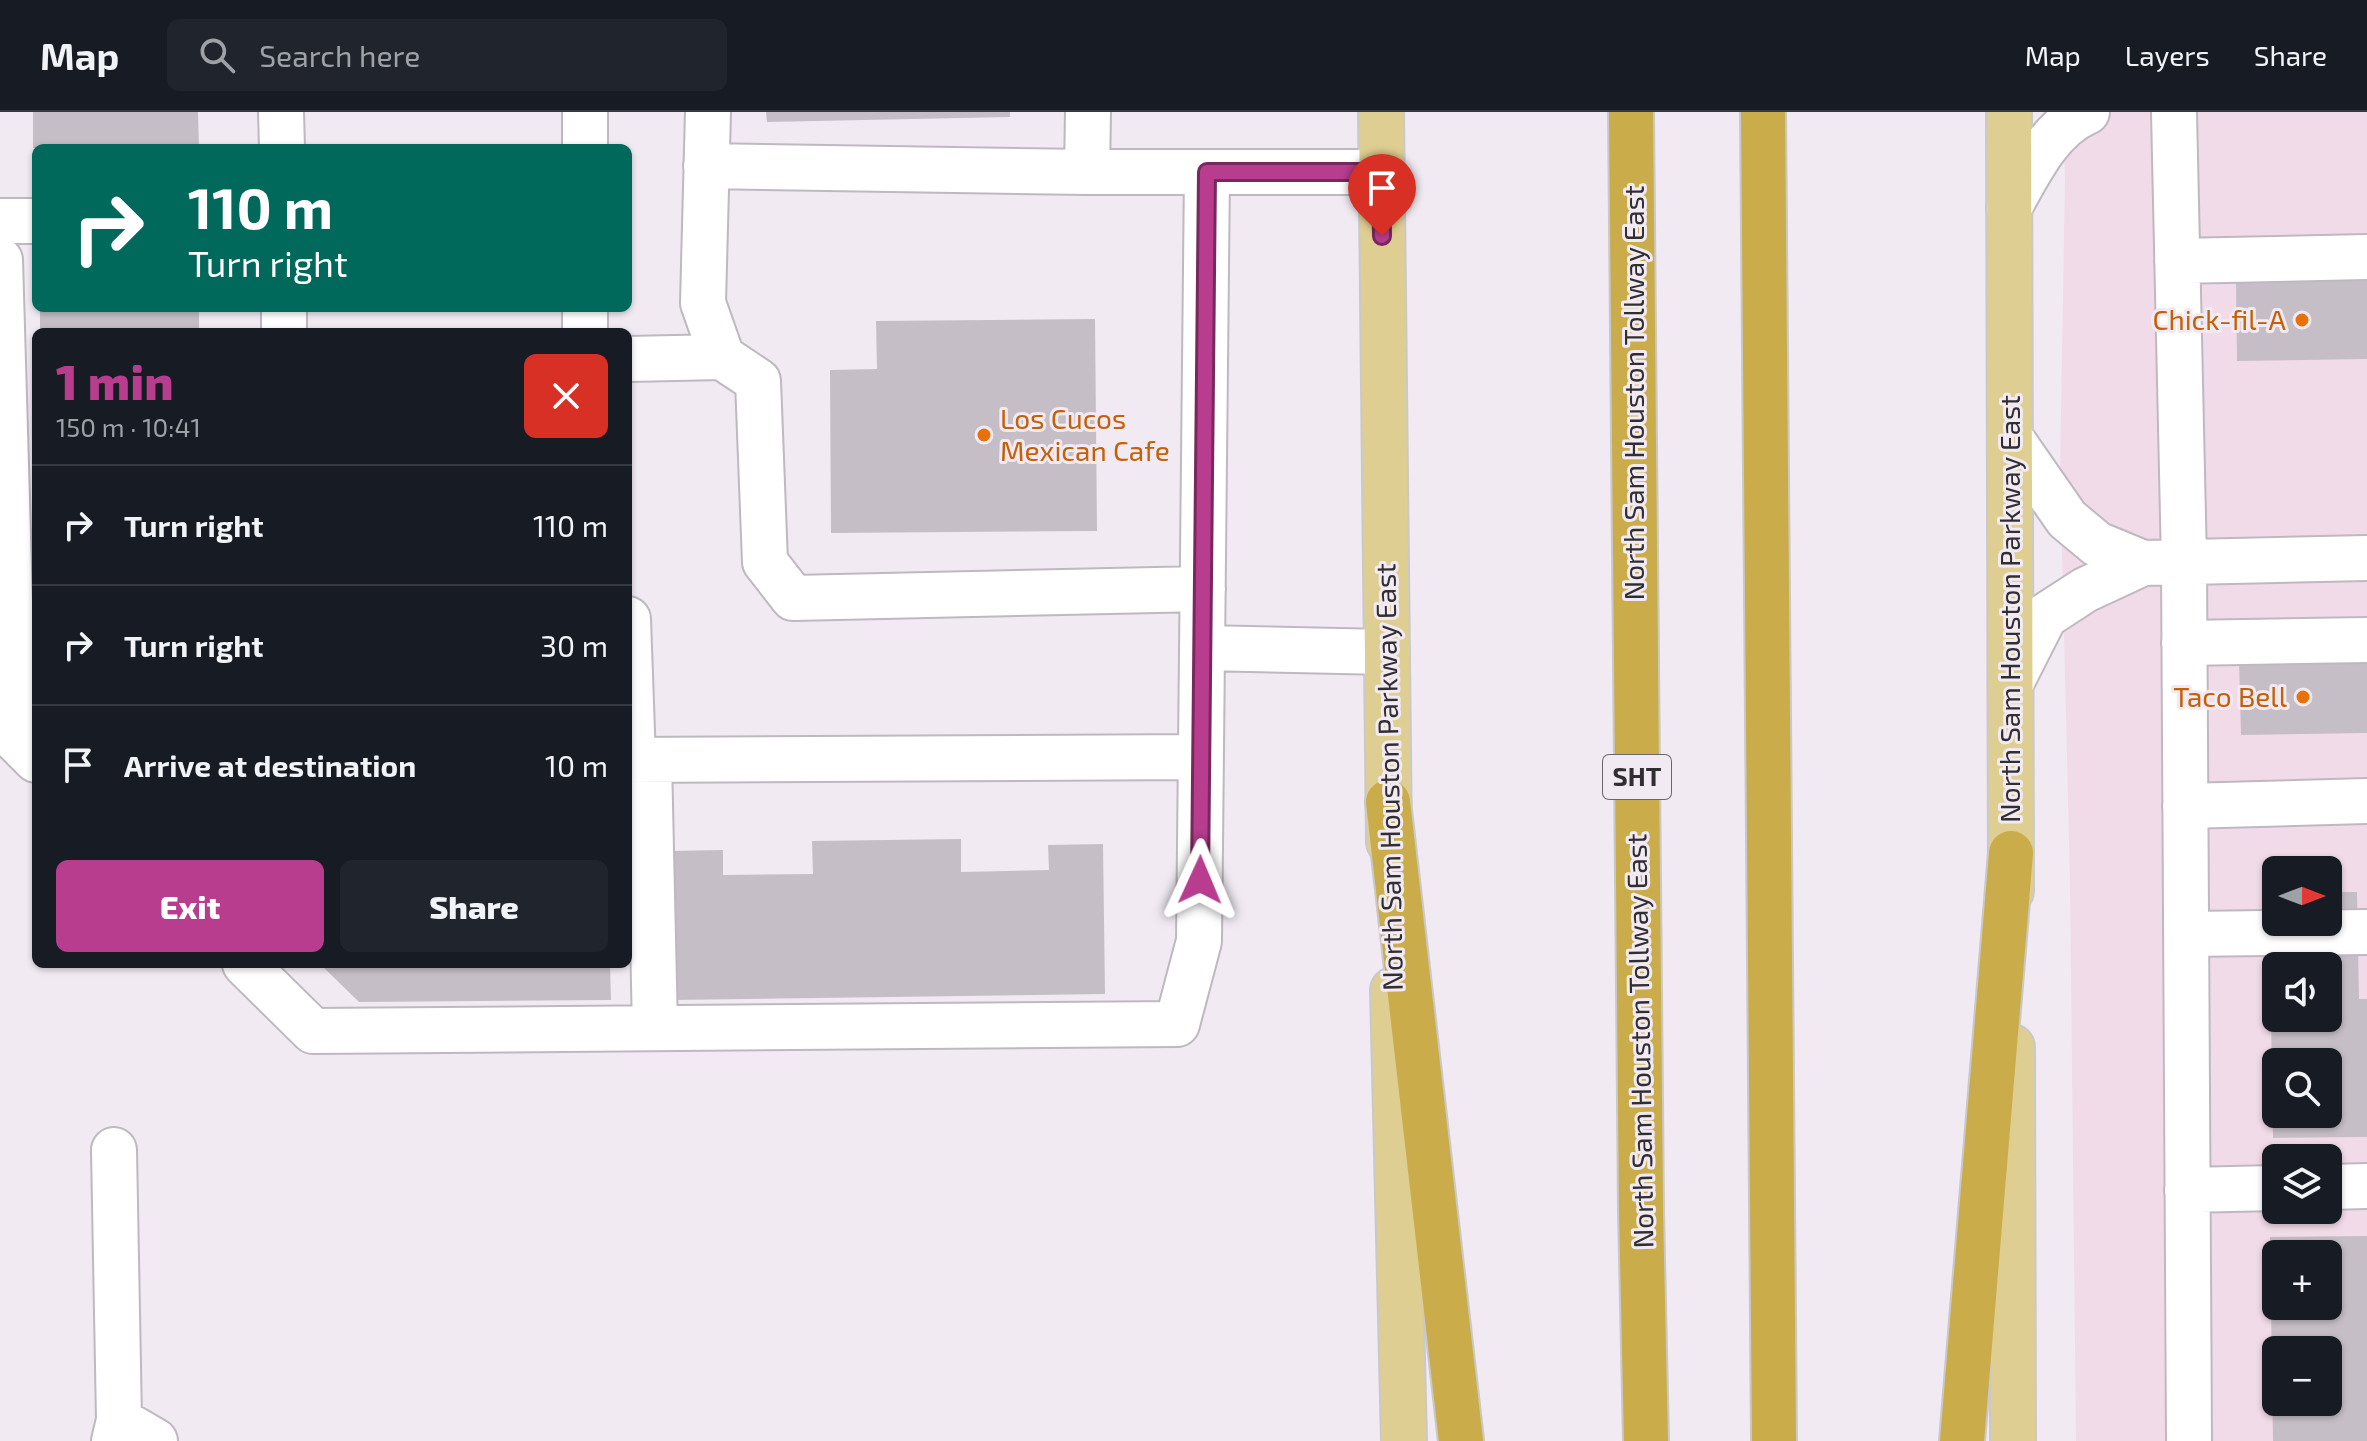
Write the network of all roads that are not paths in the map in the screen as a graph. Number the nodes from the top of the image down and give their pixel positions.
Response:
1 (281, 112) edge
2 (585, 112) edge
3 (708, 112) edge
4 (1088, 112) edge
5 (1381, 112) edge
6 (1631, 112) edge
7 (1763, 112) edge
8 (2009, 112) edge
9 (2087, 112) edge
10 (2174, 112) edge
11 (282, 144) edge
12 (585, 144) edge
13 (706, 166) junction
14 (1087, 172) junction
15 (1207, 172) junction
16 (1381, 172) junction
17 (2009, 208) junction
18 (0, 221) edge
19 (32, 221) edge
20 (2367, 257) edge
21 (0, 260) edge
22 (2177, 261) junction
23 (722, 357) junction
24 (632, 359) edge
25 (2010, 437) junction
26 (2367, 558) edge
27 (2163, 562) junction
28 (1203, 589) junction
29 (2367, 640) edge
30 (2184, 643) junction
31 (1203, 648) junction
32 (1387, 652) junction
33 (632, 682) edge
34 (2011, 683) junction
35 (32, 756) edge
36 (1201, 757) junction
37 (637, 760) edge
38 (2367, 801) edge
39 (1388, 802) junction
40 (2185, 806) junction
41 (2011, 853) junction
42 (2367, 932) edge
43 (2186, 934) junction
44 (249, 968) edge
45 (655, 1028) junction
46 (114, 1150) dead end
47 (2367, 1186) edge
48 (2342, 1187) edge
49 (2262, 1188) edge
50 (2187, 1190) junction
51 (129, 1434) edge
52 (1404, 1441) edge
53 (1461, 1441) edge
54 (1646, 1441) edge
55 (1774, 1441) edge
56 (1962, 1441) edge
57 (2013, 1441) edge
58 (2189, 1441) edge

1 - 11 lane
2 - 12 lane
3 - 13 lane
4 - 14 lane
5 - 16 main road, North Sam Houston Parkway East
6 - 54 highway, North Sam Houston Tollway East / SHT
7 - 55 highway
8 - 17 main road, North Sam Houston Parkway East
9 - 17 lane
10 - 22 lane
13 - 14 lane
13 - 23 lane
14 - 15 lane
15 - 16 lane
15 - 28 lane
16 - 32 main road, North Sam Houston Parkway East
17 - 25 main road, North Sam Houston Parkway East
18 - 19 lane
20 - 22 lane
21 - 35 lane
22 - 27 lane
23 - 24 lane
23 - 28 lane
25 - 27 lane
25 - 34 main road, North Sam Houston Parkway East
26 - 27 lane
27 - 30 lane
27 - 34 lane
28 - 31 lane
29 - 30 lane
30 - 40 lane
31 - 32 lane
31 - 36 lane
32 - 39 main road, North Sam Houston Parkway East
33 - 37 lane
34 - 41 main road, North Sam Houston Parkway East
36 - 37 lane
36 - 45 lane
37 - 45 lane
38 - 40 lane
39 - 52 main road, North Sam Houston Parkway East
39 - 53 highway
40 - 43 lane
41 - 56 highway
41 - 57 main road, North Sam Houston Parkway East
42 - 43 lane
43 - 50 lane
44 - 45 lane
46 - 51 lane
47 - 48 lane
49 - 50 lane
50 - 58 lane

